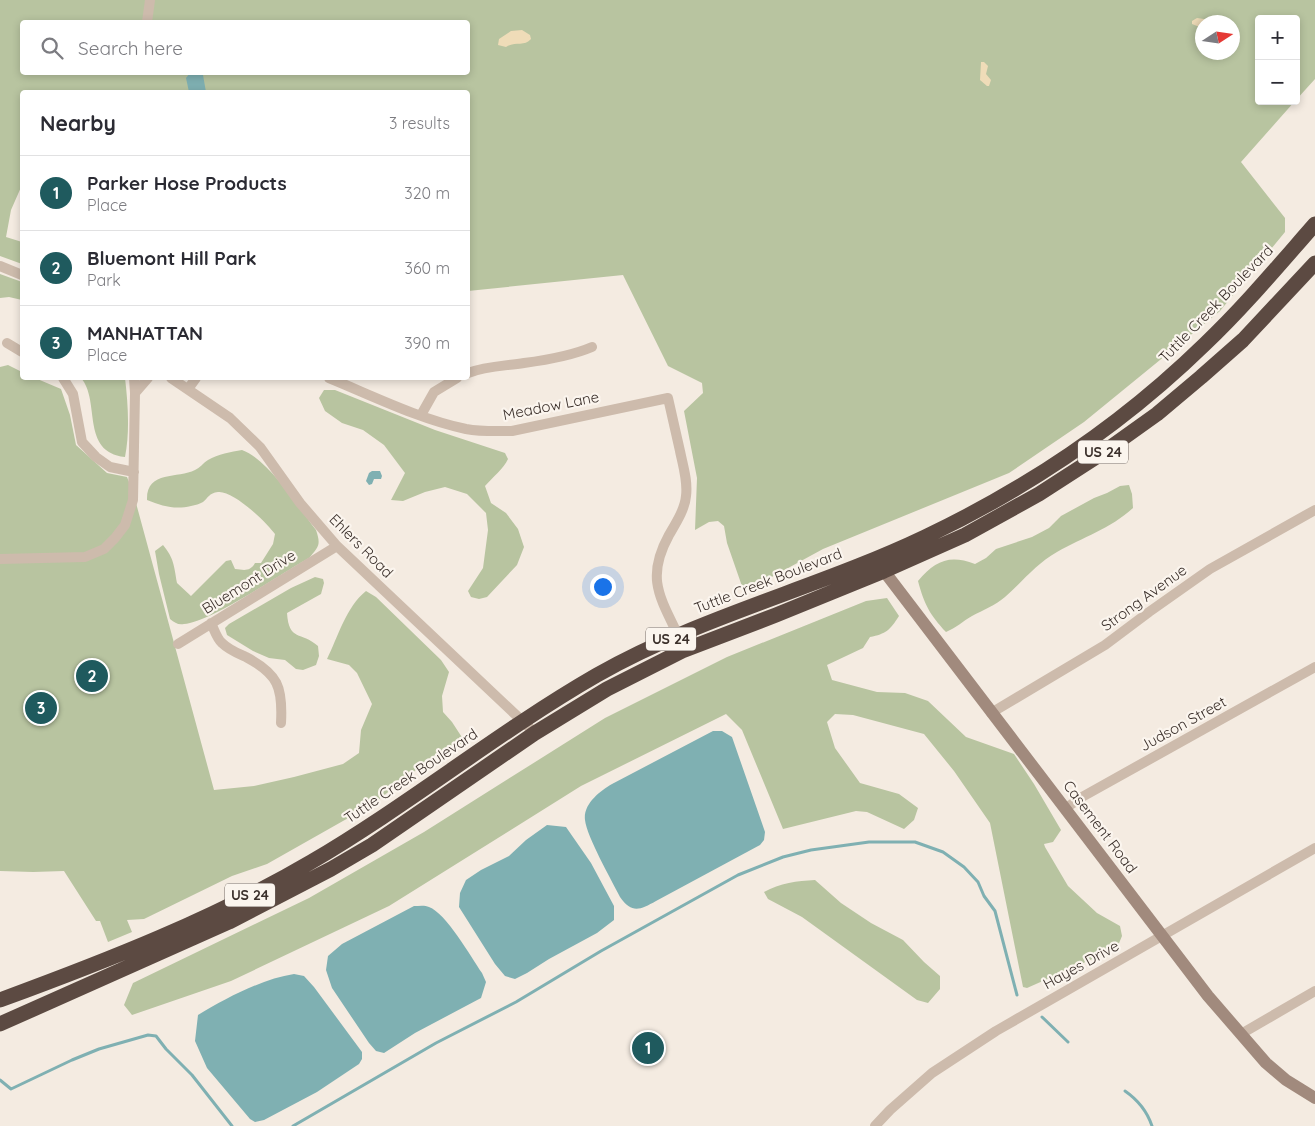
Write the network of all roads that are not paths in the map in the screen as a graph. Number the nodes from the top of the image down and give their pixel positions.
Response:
1 (150, 0) edge
2 (147, 20) edge
3 (1313, 230) edge
4 (1315, 264) edge
5 (0, 266) edge
6 (20, 274) edge
7 (7, 343) dead end
8 (592, 347) dead end
9 (20, 351) edge
10 (470, 372) edge
11 (64, 380) edge
12 (134, 380) edge
13 (146, 380) edge
14 (174, 380) edge
15 (195, 380) edge
16 (334, 380) edge
17 (454, 380) edge
18 (188, 389) junction
19 (135, 393) junction
20 (421, 415) junction
21 (134, 472) junction
22 (1315, 510) edge
23 (336, 546) junction
24 (0, 559) edge
25 (880, 565) junction
26 (210, 623) junction
27 (678, 635) junction
28 (178, 644) dead end
29 (1315, 667) edge
30 (991, 713) junction
31 (522, 721) junction
32 (280, 723) dead end
33 (534, 733) junction
34 (1066, 808) junction
35 (1315, 848) edge
36 (1162, 934) junction
37 (1315, 990) edge
38 (0, 1000) edge
39 (0, 1024) edge
40 (1241, 1034) junction
41 (1315, 1098) edge
42 (875, 1126) edge

1 - 2 street
3 - 25 highway, Tuttle Creek Boulevard / US 24
4 - 25 highway, Tuttle Creek Boulevard / US 24
5 - 6 street
7 - 9 street
8 - 10 street
11 - 21 street
12 - 19 street
13 - 19 street
14 - 18 street, Ehlers Road
15 - 18 street
16 - 20 street, Meadow Lane
17 - 20 street
18 - 23 street, Ehlers Road
19 - 21 street
20 - 27 street, Meadow Lane
21 - 24 street
22 - 30 street, Strong Avenue
23 - 26 street, Bluemont Drive
23 - 31 street, Ehlers Road
25 - 27 highway, Tuttle Creek Boulevard / US 24
25 - 30 street, Casement Road
25 - 33 highway, Tuttle Creek Boulevard / US 24
26 - 28 street, Bluemont Drive
26 - 32 street
27 - 31 highway, Tuttle Creek Boulevard / US 24
29 - 34 street, Judson Street
30 - 34 street, Casement Road
31 - 33 street, Ehlers Road
31 - 38 highway, Tuttle Creek Boulevard / US 24
33 - 39 highway, Tuttle Creek Boulevard / US 24
34 - 36 street, Casement Road
35 - 36 street, Hayes Drive
36 - 40 street, Casement Road
36 - 42 street, Hayes Drive
37 - 40 street
40 - 41 street, Casement Road

